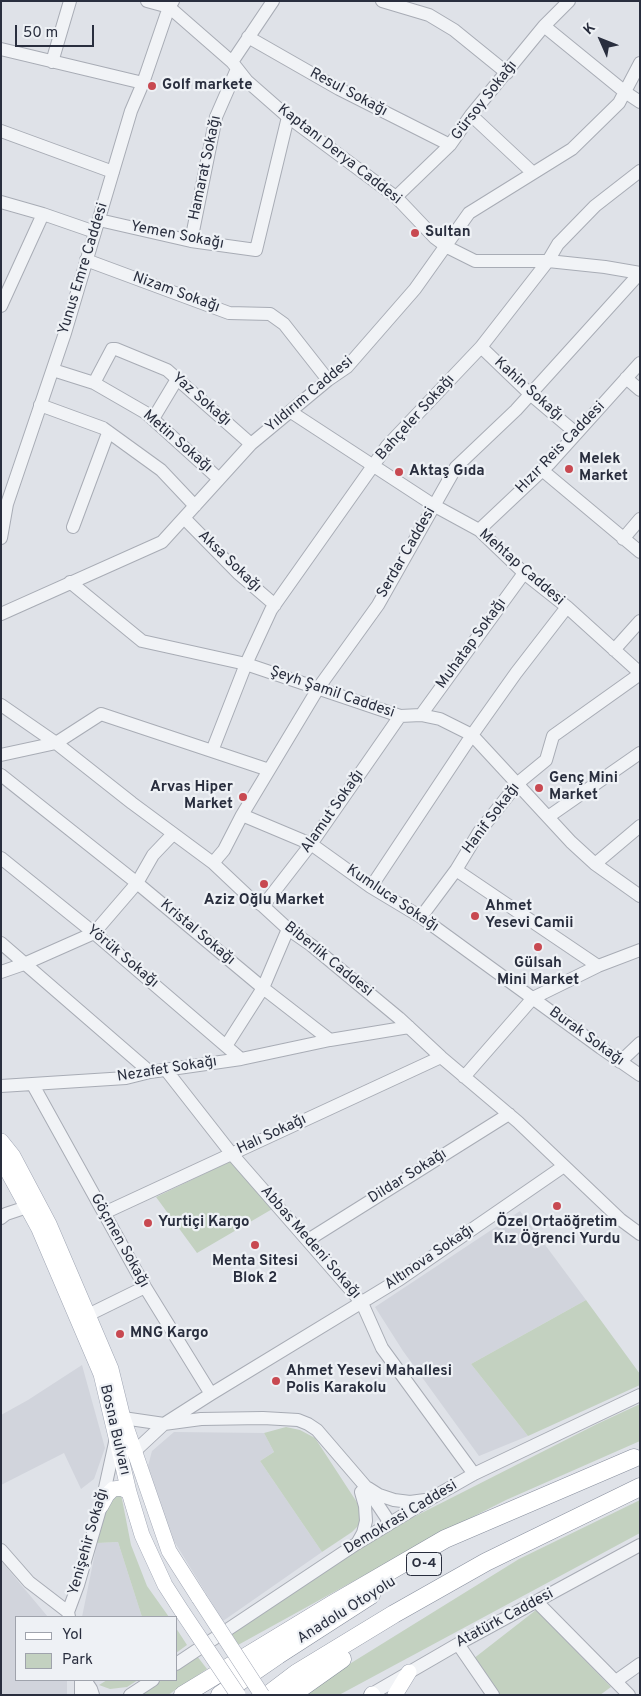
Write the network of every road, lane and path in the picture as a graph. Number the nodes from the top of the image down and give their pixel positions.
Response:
1 (70, 1) edge
2 (147, 1) edge
3 (273, 1) edge
4 (382, 1) edge
5 (569, 1) edge
6 (171, 4) edge
7 (544, 26) junction
8 (248, 38) junction
9 (1, 49) edge
10 (52, 62) junction
11 (640, 63) edge
12 (235, 65) junction
13 (507, 73) junction
14 (143, 83) junction
15 (625, 92) junction
16 (640, 102) edge
17 (471, 115) junction
18 (288, 117) junction
19 (1, 131) edge
20 (450, 145) junction
21 (640, 171) edge
22 (113, 172) junction
23 (533, 173) junction
24 (396, 197) junction
25 (1, 202) edge
26 (43, 214) junction
27 (97, 226) junction
28 (191, 242) junction
29 (447, 247) junction
30 (86, 260) junction
31 (548, 261) junction
32 (640, 273) edge
33 (1, 306) edge
34 (481, 347) junction
35 (640, 363) edge
36 (53, 370) junction
37 (177, 378) junction
38 (626, 378) junction
39 (328, 380) junction
40 (94, 383) junction
41 (640, 390) edge
42 (530, 394) junction
43 (40, 405) junction
44 (291, 412) junction
45 (153, 419) junction
46 (108, 433) junction
47 (576, 433) junction
48 (251, 444) junction
49 (374, 465) junction
50 (542, 470) junction
51 (219, 479) junction
52 (195, 506) junction
53 (435, 506) junction
54 (184, 518) junction
55 (640, 519) edge
56 (73, 527) dead end
57 (480, 530) junction
58 (1, 538) edge
59 (623, 538) junction
60 (640, 552) edge
61 (524, 573) junction
62 (70, 582) junction
63 (275, 605) junction
64 (567, 608) junction
65 (1, 614) edge
66 (640, 621) edge
67 (614, 650) junction
68 (246, 664) junction
69 (640, 673) edge
70 (319, 688) junction
71 (1, 705) edge
72 (421, 714) junction
73 (400, 716) junction
74 (472, 735) junction
75 (56, 743) junction
76 (212, 751) junction
77 (640, 752) edge
78 (1, 755) edge
79 (269, 770) junction
80 (1, 775) edge
81 (518, 783) junction
82 (242, 815) junction
83 (548, 817) junction
84 (640, 826) edge
85 (173, 834) junction
86 (311, 844) junction
87 (1, 858) edge
88 (213, 863) junction
89 (595, 864) junction
90 (456, 870) junction
91 (137, 883) junction
92 (371, 886) junction
93 (640, 896) edge
94 (263, 906) junction
95 (421, 917) junction
96 (288, 929) junction
97 (94, 933) junction
98 (1, 943) edge
99 (640, 950) edge
100 (24, 964) junction
101 (598, 966) junction
102 (1, 972) edge
103 (262, 988) junction
104 (533, 998) junction
105 (409, 1027) junction
106 (330, 1040) junction
107 (640, 1042) edge
108 (226, 1046) junction
109 (441, 1057) junction
110 (240, 1058) junction
111 (620, 1062) junction
112 (166, 1070) junction
113 (150, 1072) junction
114 (640, 1075) edge
115 (464, 1077) junction
116 (33, 1085) junction
117 (1, 1086) edge
118 (509, 1114) junction
119 (1, 1141) edge
120 (231, 1153) junction
121 (1, 1159) edge
122 (564, 1166) junction
123 (27, 1207) junction
124 (104, 1213) junction
125 (1, 1218) edge
126 (640, 1234) edge
127 (308, 1240) junction
128 (145, 1287) junction
129 (362, 1302) junction
130 (88, 1315) junction
131 (211, 1394) junction
132 (640, 1395) edge
133 (123, 1418) junction
134 (164, 1424) junction
135 (116, 1438) junction
136 (134, 1450) junction
137 (637, 1457) edge
138 (474, 1474) junction
139 (640, 1487) edge
140 (364, 1490) junction
141 (129, 1492) junction
142 (430, 1499) junction
143 (101, 1506) junction
144 (388, 1525) junction
145 (356, 1544) junction
146 (640, 1545) edge
147 (1, 1550) edge
148 (486, 1562) junction
149 (537, 1602) junction
150 (68, 1614) edge
151 (458, 1644) junction
152 (178, 1663) edge
153 (640, 1664) edge
154 (409, 1672) junction
155 (151, 1681) edge
156 (616, 1681) junction
157 (86, 1688) edge
158 (372, 1694) edge
159 (103, 1695) edge
160 (130, 1695) edge
161 (183, 1695) edge
162 (220, 1695) edge
163 (238, 1695) edge
164 (262, 1695) edge
165 (268, 1695) edge
166 (290, 1695) edge
167 (395, 1695) edge
168 (493, 1695) edge
169 (629, 1695) edge

1 - 10 street
2 - 6 street, Kaptanı Derya Caddesi
3 - 8 street, Hamarat Sokağı
4 - 13 street
5 - 7 street, Gürsoy Sokağı
6 - 12 street, Kaptanı Derya Caddesi
6 - 14 street, Yunus Emre Caddesi
7 - 13 street, Gürsoy Sokağı
7 - 15 street
8 - 12 street, Hamarat Sokağı
8 - 20 street, Resul Sokağı
9 - 10 street
10 - 14 street
11 - 15 street, Yıldırım Caddesi
12 - 18 street, Kaptanı Derya Caddesi
12 - 28 street, Hamarat Sokağı
13 - 17 street, Gürsoy Sokağı
14 - 22 street, Yunus Emre Caddesi
15 - 16 street
15 - 23 street, Yıldırım Caddesi
17 - 20 street, Gürsoy Sokağı
17 - 23 street
18 - 24 street, Kaptanı Derya Caddesi
18 - 28 street, Yemen Sokağı
19 - 22 street
20 - 24 street, Gürsoy Sokağı
21 - 31 street, Bahçeler Sokağı
22 - 27 street, Yunus Emre Caddesi
23 - 29 street, Yıldırım Caddesi
24 - 29 street, Kaptanı Derya Caddesi
25 - 26 street, Yemen Sokağı
26 - 27 street, Yemen Sokağı
26 - 33 street
27 - 28 street, Yemen Sokağı
27 - 30 street, Yunus Emre Caddesi
29 - 31 street, Kaptanı Derya Caddesi
29 - 39 street, Yıldırım Caddesi
30 - 36 street, Yunus Emre Caddesi
30 - 39 street, Nizam Sokağı
31 - 32 street, Kaptanı Derya Caddesi
31 - 34 street, Bahçeler Sokağı
32 - 42 street, Serdar Caddesi
34 - 42 street, Kahin Sokağı
34 - 49 street, Bahçeler Sokağı
35 - 38 street, Hızır Reis Caddesi
36 - 40 street, Metin Sokağı
36 - 43 street, Yunus Emre Caddesi
37 - 40 street, Yaz Sokağı
37 - 45 street
37 - 48 street, Yaz Sokağı
38 - 41 street
38 - 47 street, Hızır Reis Caddesi
39 - 44 street, Yıldırım Caddesi
40 - 45 street, Metin Sokağı
42 - 47 street, Kahin Sokağı
42 - 53 street, Serdar Caddesi
43 - 46 street
43 - 58 street, Yunus Emre Caddesi
44 - 48 street, Yıldırım Caddesi
44 - 49 street, Mehtap Caddesi
45 - 51 street, Metin Sokağı
46 - 52 street
46 - 56 street
47 - 50 street, Hızır Reis Caddesi
48 - 51 street, Yıldırım Caddesi
49 - 53 street, Mehtap Caddesi
49 - 63 street, Bahçeler Sokağı
50 - 57 street, Hızır Reis Caddesi
50 - 59 street
51 - 52 street, Yıldırım Caddesi
52 - 54 street, Yıldırım Caddesi
53 - 57 street, Mehtap Caddesi
53 - 70 street, Serdar Caddesi
54 - 62 street, Yıldırım Caddesi
54 - 63 street, Aksa Sokağı
55 - 59 street
57 - 61 street, Mehtap Caddesi
59 - 60 street
61 - 64 street, Mehtap Caddesi
61 - 72 street, Muhatap Sokağı
62 - 65 street, Yıldırım Caddesi
62 - 68 street, Şeyh Şamil Caddesi
63 - 68 street, Bahçeler Sokağı
64 - 67 street, Mehtap Caddesi
64 - 74 street
66 - 67 street
67 - 69 street, Mehtap Caddesi
68 - 70 street, Şeyh Şamil Caddesi
68 - 76 street, Bahçeler Sokağı
69 - 81 street, Hanif Sokağı
70 - 73 street, Şeyh Şamil Caddesi
70 - 79 street, Serdar Caddesi
71 - 75 street, Biberlik Caddesi
72 - 73 street, Şeyh Şamil Caddesi
72 - 74 street, Şeyh Şamil Caddesi
73 - 86 street, Alamut Sokağı
74 - 81 street, Şeyh Şamil Caddesi
74 - 92 street
75 - 76 street
75 - 78 street
75 - 85 street, Biberlik Caddesi
76 - 79 street
77 - 83 street
79 - 82 street, Serdar Caddesi
80 - 91 street, Kristal Sokağı
81 - 83 street, Şeyh Şamil Caddesi
81 - 90 street, Hanif Sokağı
82 - 86 street, Kumluca Sokağı
82 - 88 street, Serdar Caddesi
83 - 89 street, Şeyh Şamil Caddesi
84 - 89 street
85 - 88 street, Biberlik Caddesi
85 - 91 street
86 - 92 street, Kumluca Sokağı
86 - 94 street, Alamut Sokağı
87 - 97 street, Yörük Sokağı
88 - 94 street, Biberlik Caddesi
89 - 93 street, Şeyh Şamil Caddesi
90 - 95 street, Hanif Sokağı
90 - 101 street
91 - 97 street
91 - 103 street, Kristal Sokağı
92 - 95 street, Kumluca Sokağı
94 - 96 street, Biberlik Caddesi
95 - 104 street, Kumluca Sokağı
96 - 103 street
96 - 105 street, Biberlik Caddesi
97 - 100 street
97 - 108 street, Yörük Sokağı
98 - 100 street
99 - 101 street
100 - 102 street
100 - 113 street
101 - 104 street
103 - 106 street, Kristal Sokağı
103 - 108 street
104 - 111 street, Burak Sokağı
104 - 115 street
105 - 106 street
105 - 109 street, Biberlik Caddesi
106 - 110 street, Nezafet Sokağı
107 - 111 street
108 - 110 street, Yörük Sokağı
109 - 115 street, Biberlik Caddesi
109 - 120 street, Halı Sokağı
110 - 112 street, Nezafet Sokağı
111 - 114 street, Burak Sokağı
112 - 113 street, Nezafet Sokağı
112 - 120 street, Abbas Medeni Sokağı
113 - 116 street, Nezafet Sokağı
115 - 118 street, Biberlik Caddesi
116 - 117 street, Nezafet Sokağı
116 - 124 street, Göçmen Sokağı
118 - 122 street, Biberlik Caddesi
118 - 127 street, Dildar Sokağı
119 - 130 main road, Bosna Bulvarı
120 - 124 street, Halı Sokağı
120 - 127 street, Abbas Medeni Sokağı
121 - 123 main road, Bosna Bulvarı
122 - 126 street, Biberlik Caddesi
122 - 129 street, Altınova Sokağı
123 - 125 street
123 - 135 main road, Bosna Bulvarı
124 - 128 street, Göçmen Sokağı
127 - 129 street, Abbas Medeni Sokağı
128 - 130 street
128 - 131 street, Göçmen Sokağı
129 - 131 street, Altınova Sokağı
129 - 138 street, Abbas Medeni Sokağı
130 - 133 main road, Bosna Bulvarı
131 - 134 street, Altınova Sokağı
132 - 138 street, Demokrasi Caddesi
133 - 134 street
133 - 136 main road, Bosna Bulvarı
134 - 136 street, Altınova Sokağı
134 - 140 street
135 - 141 main road, Bosna Bulvarı
135 - 143 street, Yenişehir Sokağı
136 - 164 main road, Bosna Bulvarı, bridge
137 - 161 highway
137 - 162 highway, Anadolu Otoyolu / O-4
138 - 142 street, Demokrasi Caddesi
139 - 148 highway, Anadolu Otoyolu / O-4
140 - 142 street
140 - 144 street
140 - 145 street
141 - 143 main road
141 - 163 main road, Bosna Bulvarı, bridge
142 - 144 street, Demokrasi Caddesi
143 - 150 street, Yenişehir Sokağı
144 - 145 street, Demokrasi Caddesi
145 - 152 street, Demokrasi Caddesi
146 - 149 street, Atatürk Caddesi
147 - 150 street
148 - 165 highway, Anadolu Otoyolu / O-4
148 - 166 highway
149 - 151 street, Atatürk Caddesi
149 - 156 street
151 - 154 street, Atatürk Caddesi
151 - 168 street
153 - 156 street
154 - 158 street, Atatürk Caddesi
154 - 167 main road
155 - 160 street
156 - 169 street
157 - 159 street

